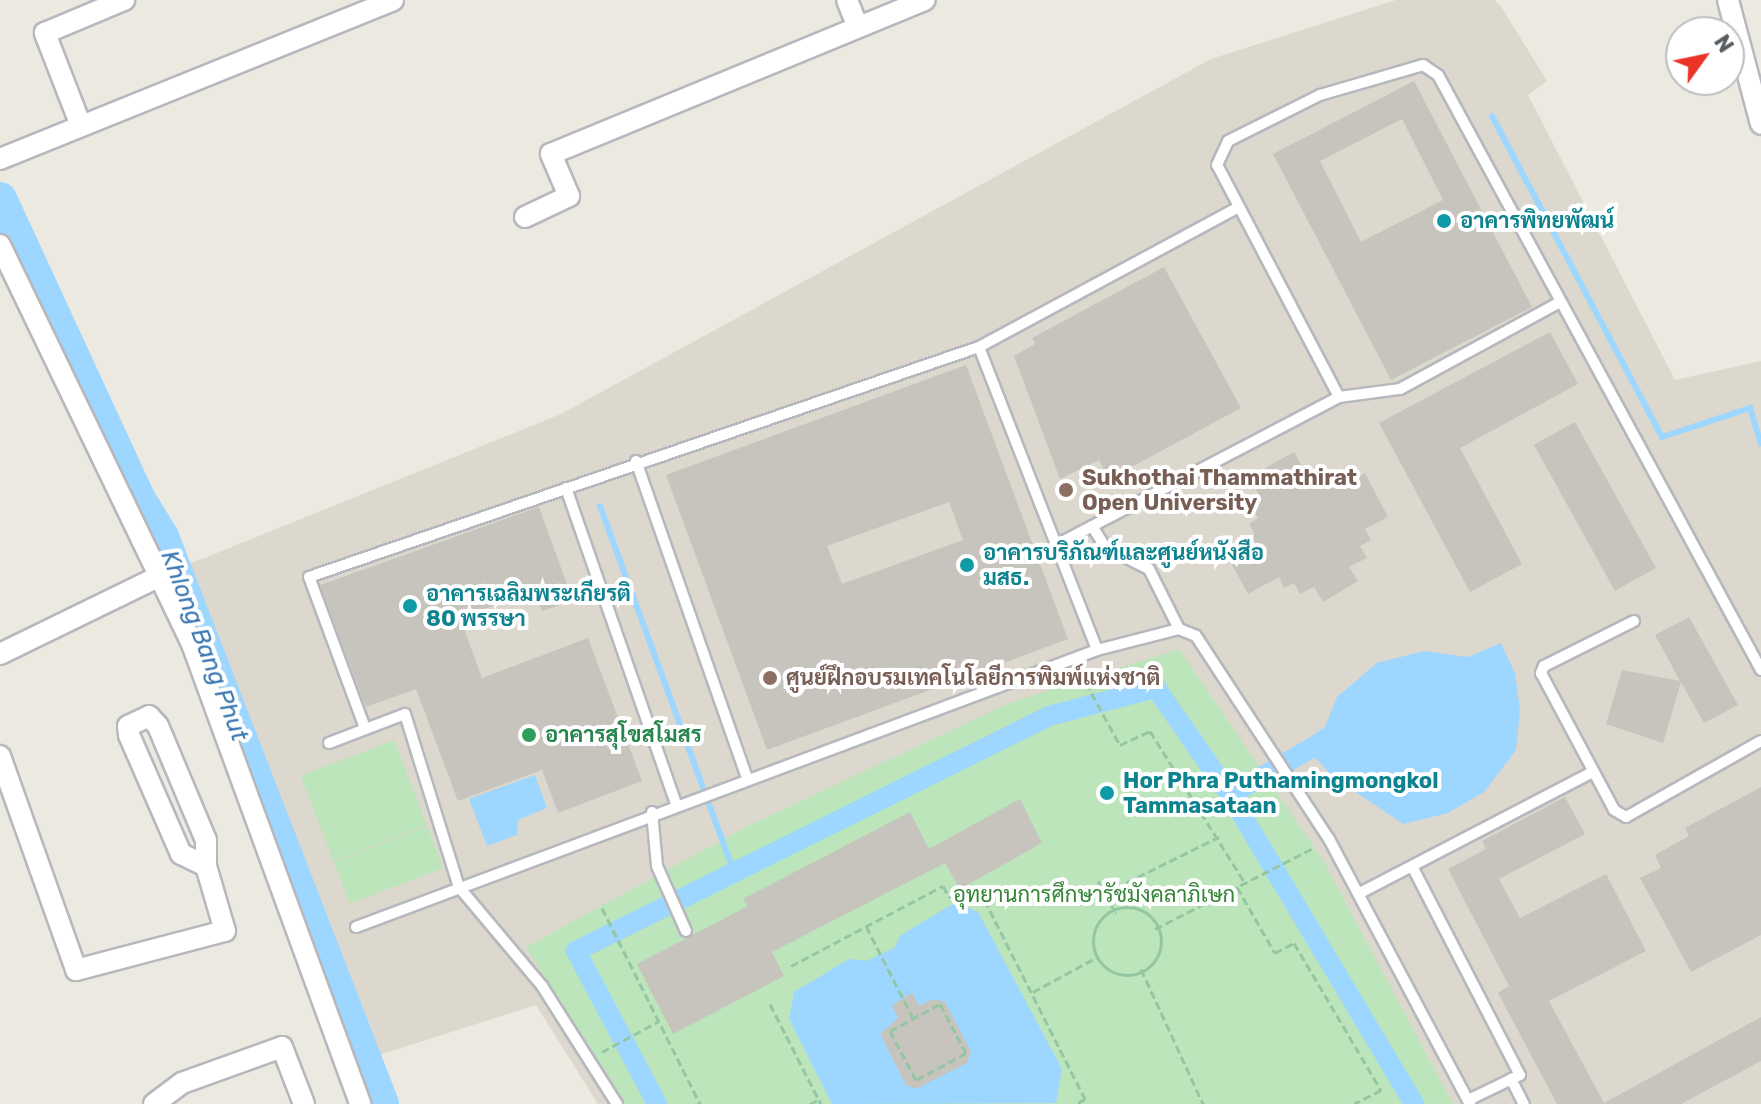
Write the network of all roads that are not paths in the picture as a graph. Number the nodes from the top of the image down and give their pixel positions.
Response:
1 (124, 0) edge
2 (393, 0) edge
3 (847, 0) edge
4 (924, 0) edge
5 (1728, 0) edge
6 (858, 27) junction
7 (1761, 124) edge
8 (81, 126) junction
9 (0, 159) edge
10 (1237, 208) junction
11 (525, 217) dead end
12 (0, 245) edge
13 (1560, 302) junction
14 (979, 347) junction
15 (1339, 397) junction
16 (636, 461) junction
17 (566, 488) junction
18 (1092, 526) junction
19 (1054, 546) junction
20 (160, 576) junction
21 (1634, 621) dead end
22 (1179, 629) junction
23 (1097, 650) junction
24 (0, 654) edge
25 (1761, 670) edge
26 (365, 728) junction
27 (1761, 741) edge
28 (329, 743) dead end
29 (0, 756) edge
30 (1592, 772) junction
31 (747, 778) junction
32 (676, 803) junction
33 (652, 812) junction
34 (206, 866) junction
35 (1413, 868) junction
36 (459, 887) junction
37 (1360, 893) junction
38 (356, 927) dead end
39 (686, 931) dead end
40 (1511, 1079) junction
41 (1469, 1102) edge
42 (154, 1104) edge
43 (304, 1104) edge
44 (360, 1104) edge
45 (617, 1104) edge
46 (1524, 1104) edge

1 - 8 street
2 - 8 street
3 - 6 street
4 - 6 street
5 - 7 street
6 - 11 street
8 - 9 street
10 - 13 lane
10 - 14 lane
10 - 15 lane
12 - 20 street
13 - 15 lane
13 - 25 lane
14 - 16 lane
14 - 19 lane
15 - 18 lane
16 - 17 lane
16 - 31 lane
17 - 26 lane
17 - 32 lane
18 - 19 lane
18 - 22 lane
19 - 23 lane
20 - 24 street
20 - 44 street
21 - 30 lane
22 - 23 lane
22 - 37 lane
23 - 31 lane
26 - 28 lane
26 - 36 lane
27 - 30 lane
29 - 34 street
30 - 35 lane
31 - 32 lane
32 - 33 lane
33 - 36 lane
33 - 39 lane
34 - 34 street
35 - 37 lane
35 - 40 lane
36 - 38 lane
36 - 45 lane
37 - 41 lane
40 - 41 lane
40 - 46 lane
42 - 43 street

